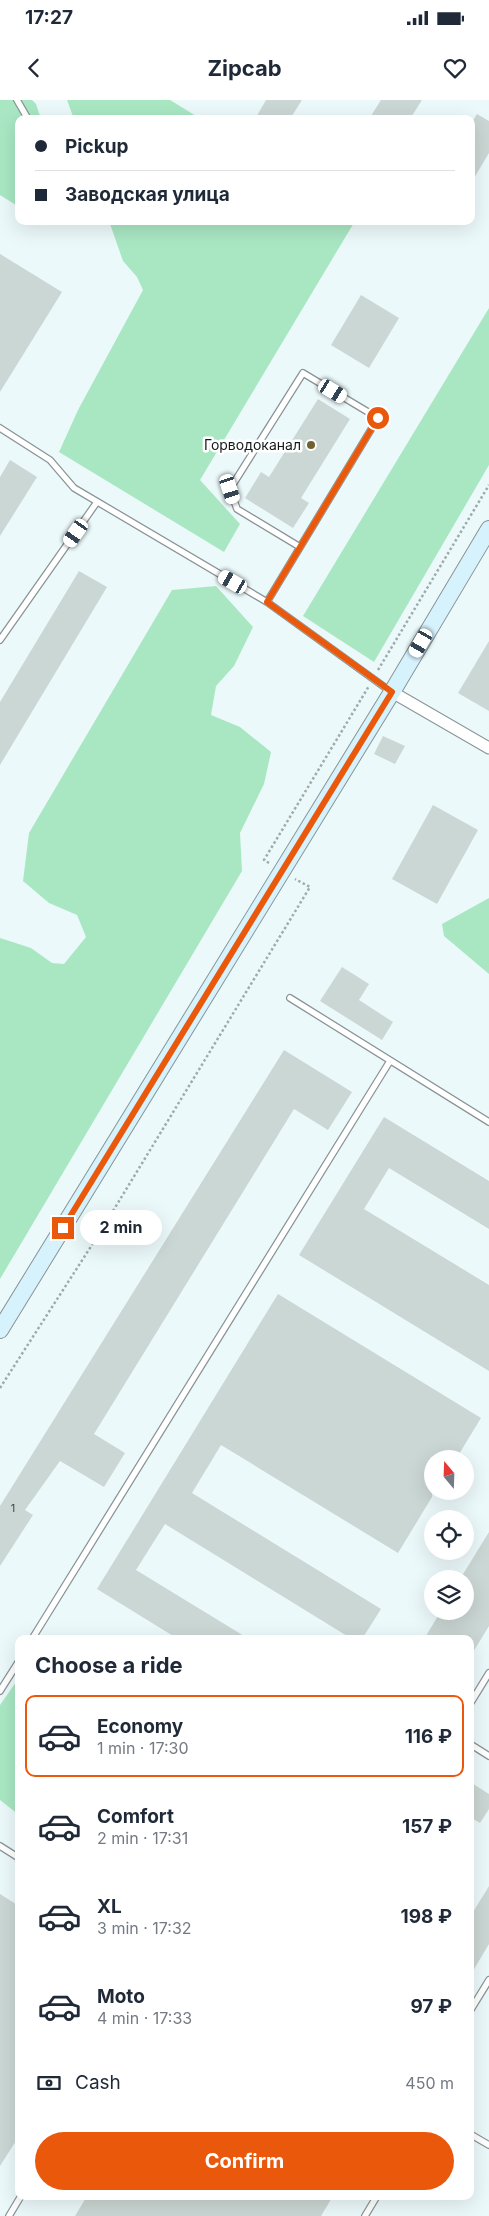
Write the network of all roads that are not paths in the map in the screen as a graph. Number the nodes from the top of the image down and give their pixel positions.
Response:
1 (17, 100) edge
2 (26, 115) edge
3 (0, 428) edge
4 (98, 502) junction
5 (489, 529) edge
6 (300, 547) junction
7 (267, 602) junction
8 (0, 640) edge
9 (392, 692) junction
10 (489, 748) edge
11 (290, 998) dead end
12 (390, 1061) junction
13 (489, 1122) edge
14 (0, 1330) edge
15 (34, 1635) edge
16 (15, 1667) edge
17 (489, 1673) edge
18 (0, 1691) edge
19 (474, 1697) edge
20 (474, 1747) edge
21 (489, 1756) edge
22 (0, 1846) edge
23 (15, 1855) edge
24 (489, 1980) edge
25 (474, 2004) edge
26 (474, 2136) edge
27 (489, 2145) edge
28 (19, 2200) edge
29 (375, 2200) edge
30 (9, 2216) edge
31 (365, 2216) edge

1 - 2 lane
3 - 4 lane
4 - 7 lane
4 - 8 lane
5 - 9 main road
6 - 6 lane
6 - 7 lane
7 - 9 lane
9 - 10 street
9 - 14 main road
11 - 12 lane
12 - 13 lane
12 - 15 lane
16 - 18 lane
17 - 19 lane
20 - 21 lane
22 - 23 lane
24 - 25 lane
26 - 27 lane
28 - 30 lane
29 - 31 lane

